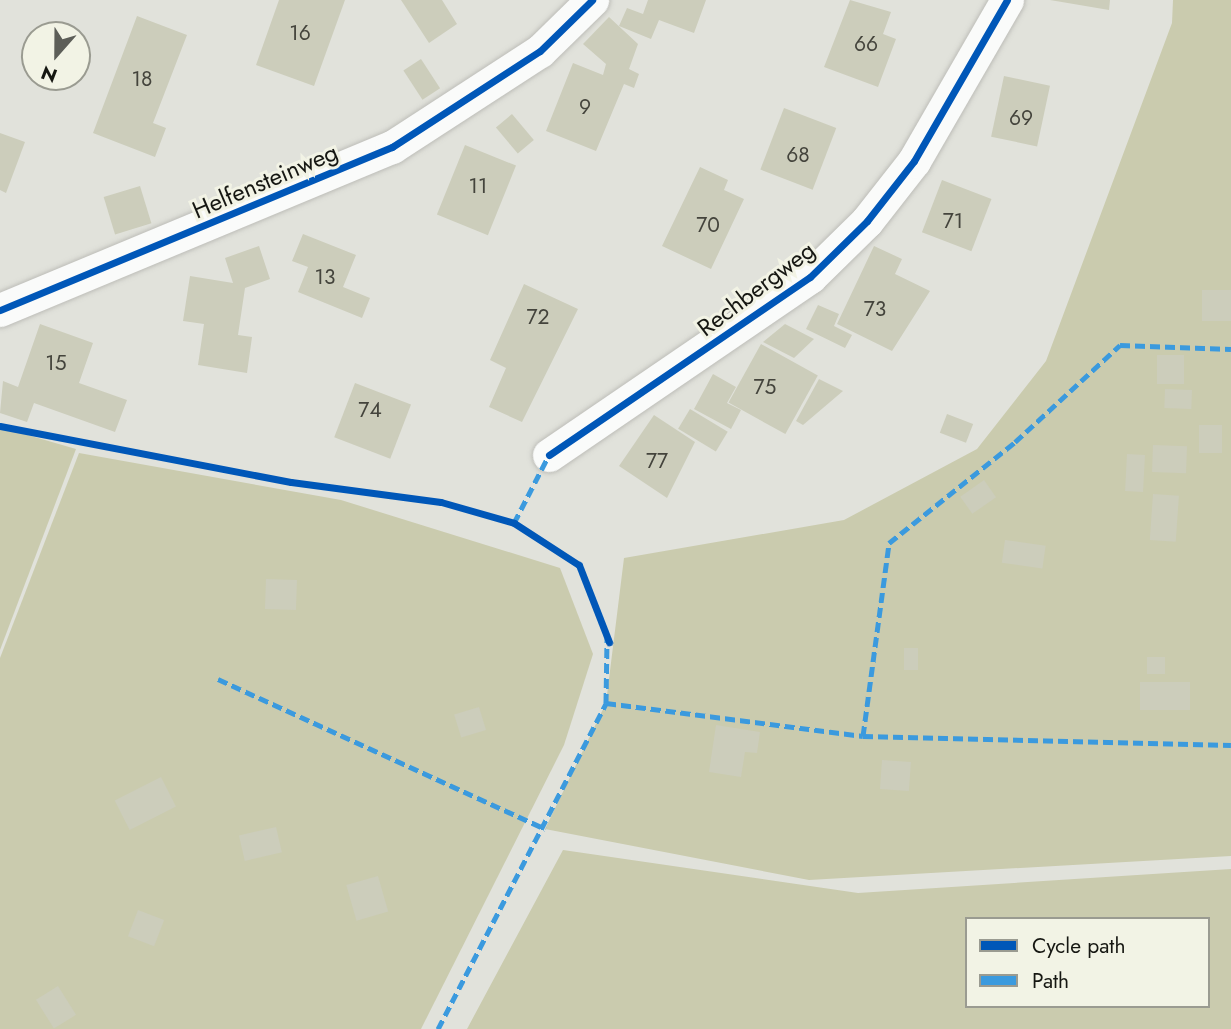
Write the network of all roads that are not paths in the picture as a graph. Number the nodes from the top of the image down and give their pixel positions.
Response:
1 (592, 0) edge
2 (1007, 0) edge
3 (0, 310) edge
4 (549, 456) dead end

1 - 3 street, Helfensteinweg
2 - 4 street, Rechbergweg

